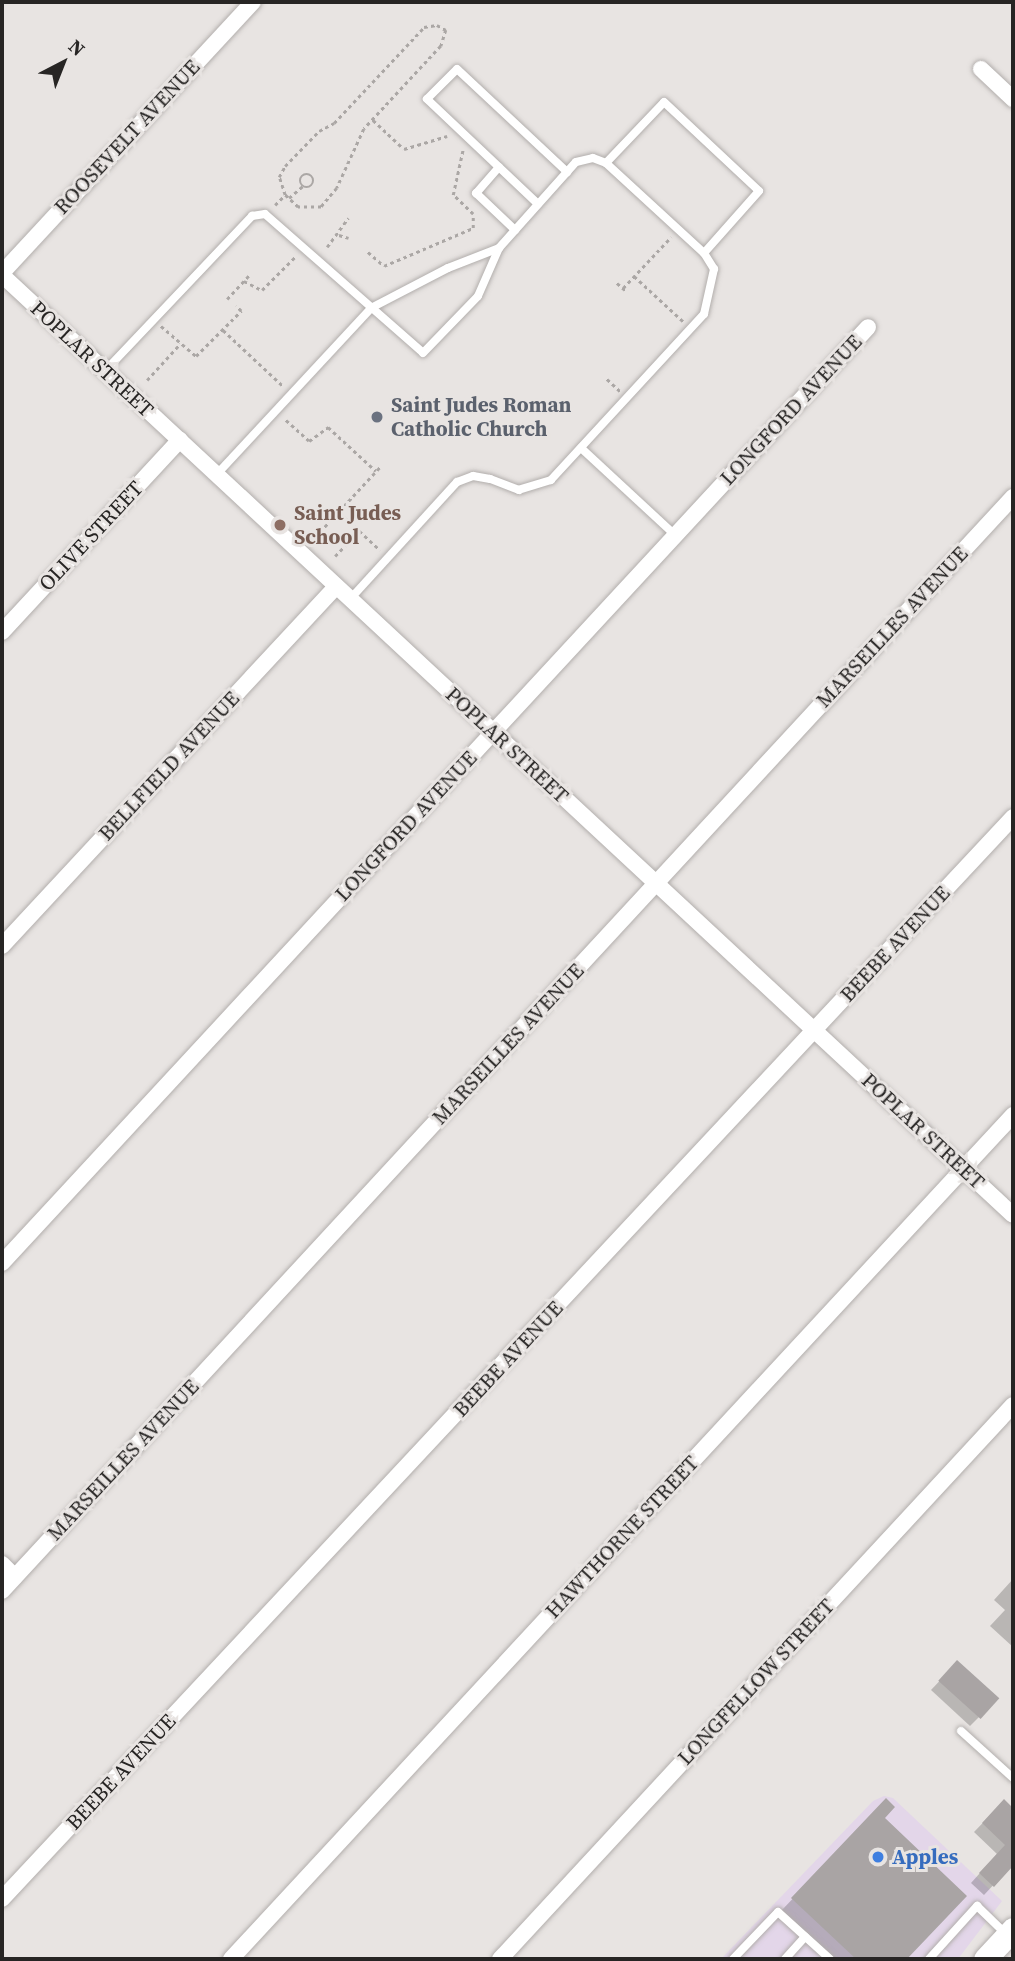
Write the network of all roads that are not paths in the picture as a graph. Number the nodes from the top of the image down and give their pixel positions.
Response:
1 (253, 2) edge
2 (981, 69) dead end
3 (1013, 99) edge
4 (606, 163) junction
5 (499, 167) junction
6 (567, 172) junction
7 (538, 204) junction
8 (515, 230) junction
9 (499, 248) junction
10 (704, 253) junction
11 (2, 274) edge
12 (371, 308) junction
13 (868, 327) dead end
14 (105, 371) junction
15 (180, 440) junction
16 (581, 448) junction
17 (217, 474) junction
18 (1013, 497) edge
19 (675, 535) junction
20 (336, 586) junction
21 (350, 599) junction
22 (2, 632) edge
23 (493, 732) junction
24 (1013, 817) edge
25 (656, 884) junction
26 (2, 946) edge
27 (815, 1031) junction
28 (1013, 1115) edge
29 (963, 1169) junction
30 (1013, 1215) edge
31 (2, 1263) edge
32 (1013, 1405) edge
33 (2, 1564) edge
34 (15, 1577) junction
35 (2, 1591) edge
36 (961, 1731) dead end
37 (1013, 1778) edge
38 (2, 1899) edge
39 (1010, 1932) edge
40 (805, 1937) junction
41 (232, 1959) edge
42 (499, 1959) edge
43 (733, 1959) edge
44 (785, 1959) edge
45 (830, 1959) edge
46 (929, 1959) edge
47 (985, 1959) edge

1 - 11 street, ROOSEVELT AVENUE
2 - 3 street
4 - 6 lane
4 - 10 lane
4 - 10 lane
5 - 6 lane
5 - 7 lane
5 - 8 lane
6 - 7 lane
7 - 8 lane
8 - 9 lane
9 - 12 lane
9 - 12 lane
10 - 16 lane
11 - 14 street, POPLAR STREET
12 - 14 lane
12 - 17 lane
13 - 19 street, LONGFORD AVENUE
14 - 15 street, POPLAR STREET
15 - 17 street, POPLAR STREET
15 - 22 street, OLIVE STREET
16 - 19 lane
16 - 21 lane
17 - 20 street, POPLAR STREET
18 - 25 street, MARSEILLES AVENUE
19 - 23 street, LONGFORD AVENUE
20 - 21 street, POPLAR STREET
20 - 26 street, BELLFIELD AVENUE
21 - 23 street, POPLAR STREET
23 - 25 street, POPLAR STREET
23 - 31 street, LONGFORD AVENUE
24 - 27 street, BEEBE AVENUE
25 - 27 street, POPLAR STREET
25 - 34 street, MARSEILLES AVENUE
27 - 29 street, POPLAR STREET
27 - 38 street, BEEBE AVENUE
28 - 29 street, HAWTHORNE STREET
29 - 30 street, POPLAR STREET
29 - 41 street, HAWTHORNE STREET
32 - 42 street, LONGFELLOW STREET
33 - 34 street
34 - 35 street, MARSEILLES AVENUE
36 - 37 lane
39 - 46 lane
39 - 47 main road
40 - 43 lane
40 - 44 lane
40 - 45 lane

